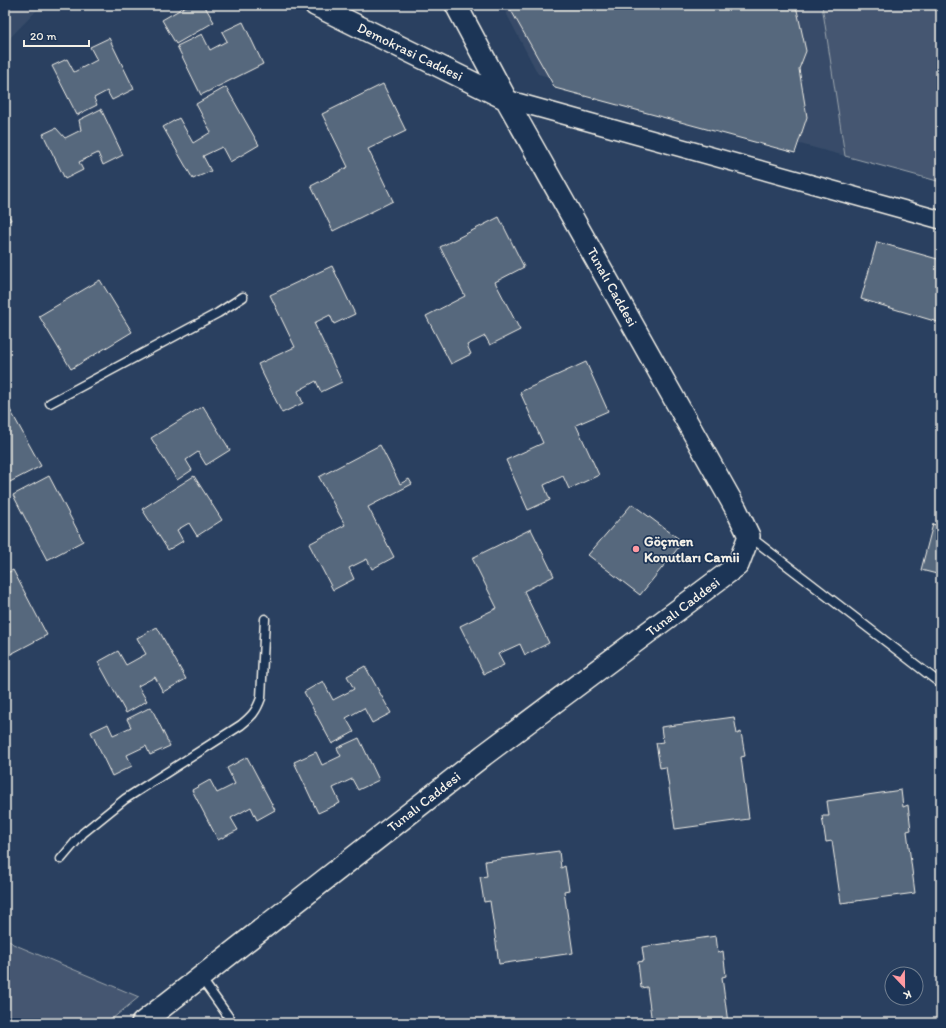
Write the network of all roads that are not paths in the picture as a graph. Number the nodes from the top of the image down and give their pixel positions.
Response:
1 (315, 5) edge
2 (456, 5) edge
3 (506, 99) junction
4 (941, 220) edge
5 (243, 297) dead end
6 (50, 404) dead end
7 (748, 536) junction
8 (266, 619) dead end
9 (941, 684) edge
10 (61, 859) dead end
11 (200, 977) junction
12 (142, 1023) edge
13 (233, 1023) edge

1 - 3 street, Demokrasi Caddesi
2 - 3 street, Tunalı Caddesi
3 - 4 street
3 - 7 street, Tunalı Caddesi
5 - 6 lane
7 - 9 lane
7 - 11 street, Tunalı Caddesi
8 - 10 lane
11 - 12 street, Tunalı Caddesi
11 - 13 lane

